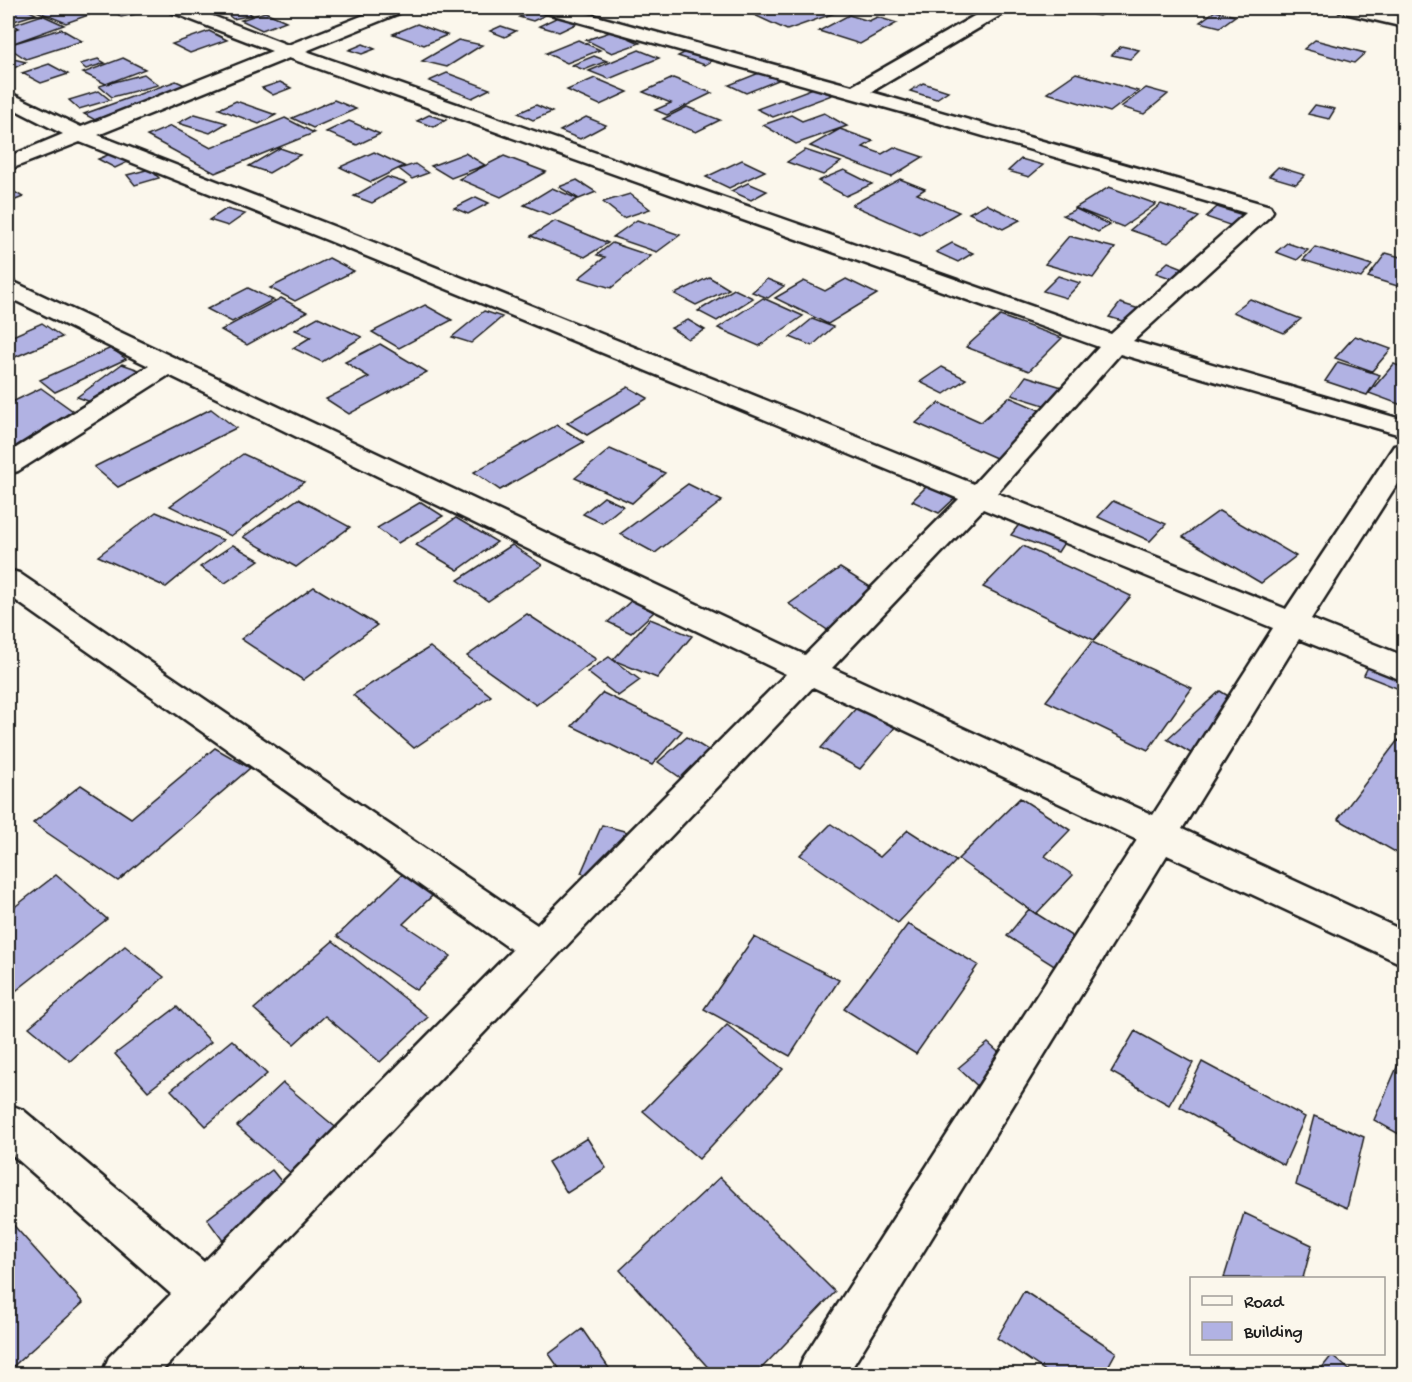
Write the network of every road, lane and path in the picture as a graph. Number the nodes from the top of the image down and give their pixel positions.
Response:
1 (177, 8) edge
2 (396, 8) edge
3 (549, 8) edge
4 (1346, 8) edge
5 (958, 10) dead end
6 (992, 12) edge
7 (1404, 22) edge
8 (288, 51) junction
9 (855, 93) junction
10 (8, 98) edge
11 (80, 135) junction
12 (8, 164) edge
13 (12, 294) edge
14 (1115, 344) junction
15 (168, 365) junction
16 (1404, 428) edge
17 (1404, 452) edge
18 (8, 465) edge
19 (978, 497) junction
20 (8, 580) edge
21 (1292, 624) junction
22 (1404, 669) edge
23 (809, 671) junction
24 (1160, 835) junction
25 (540, 948) junction
26 (1404, 949) edge
27 (8, 1124) edge
28 (205, 1293) junction
29 (126, 1374) edge
30 (821, 1374) edge

1 - 8 street
2 - 8 street
3 - 9 street
4 - 7 street
5 - 6 street
6 - 9 street
8 - 11 street
8 - 14 street
9 - 14 street
10 - 11 street
11 - 12 street
11 - 19 street
13 - 15 street
14 - 16 street
14 - 19 street
15 - 18 street
15 - 23 street
17 - 21 street
19 - 21 street
19 - 23 street
20 - 25 street
21 - 22 street
21 - 24 street
23 - 24 street
23 - 25 street
24 - 26 street
24 - 30 street
25 - 28 street
27 - 28 street
28 - 29 street

